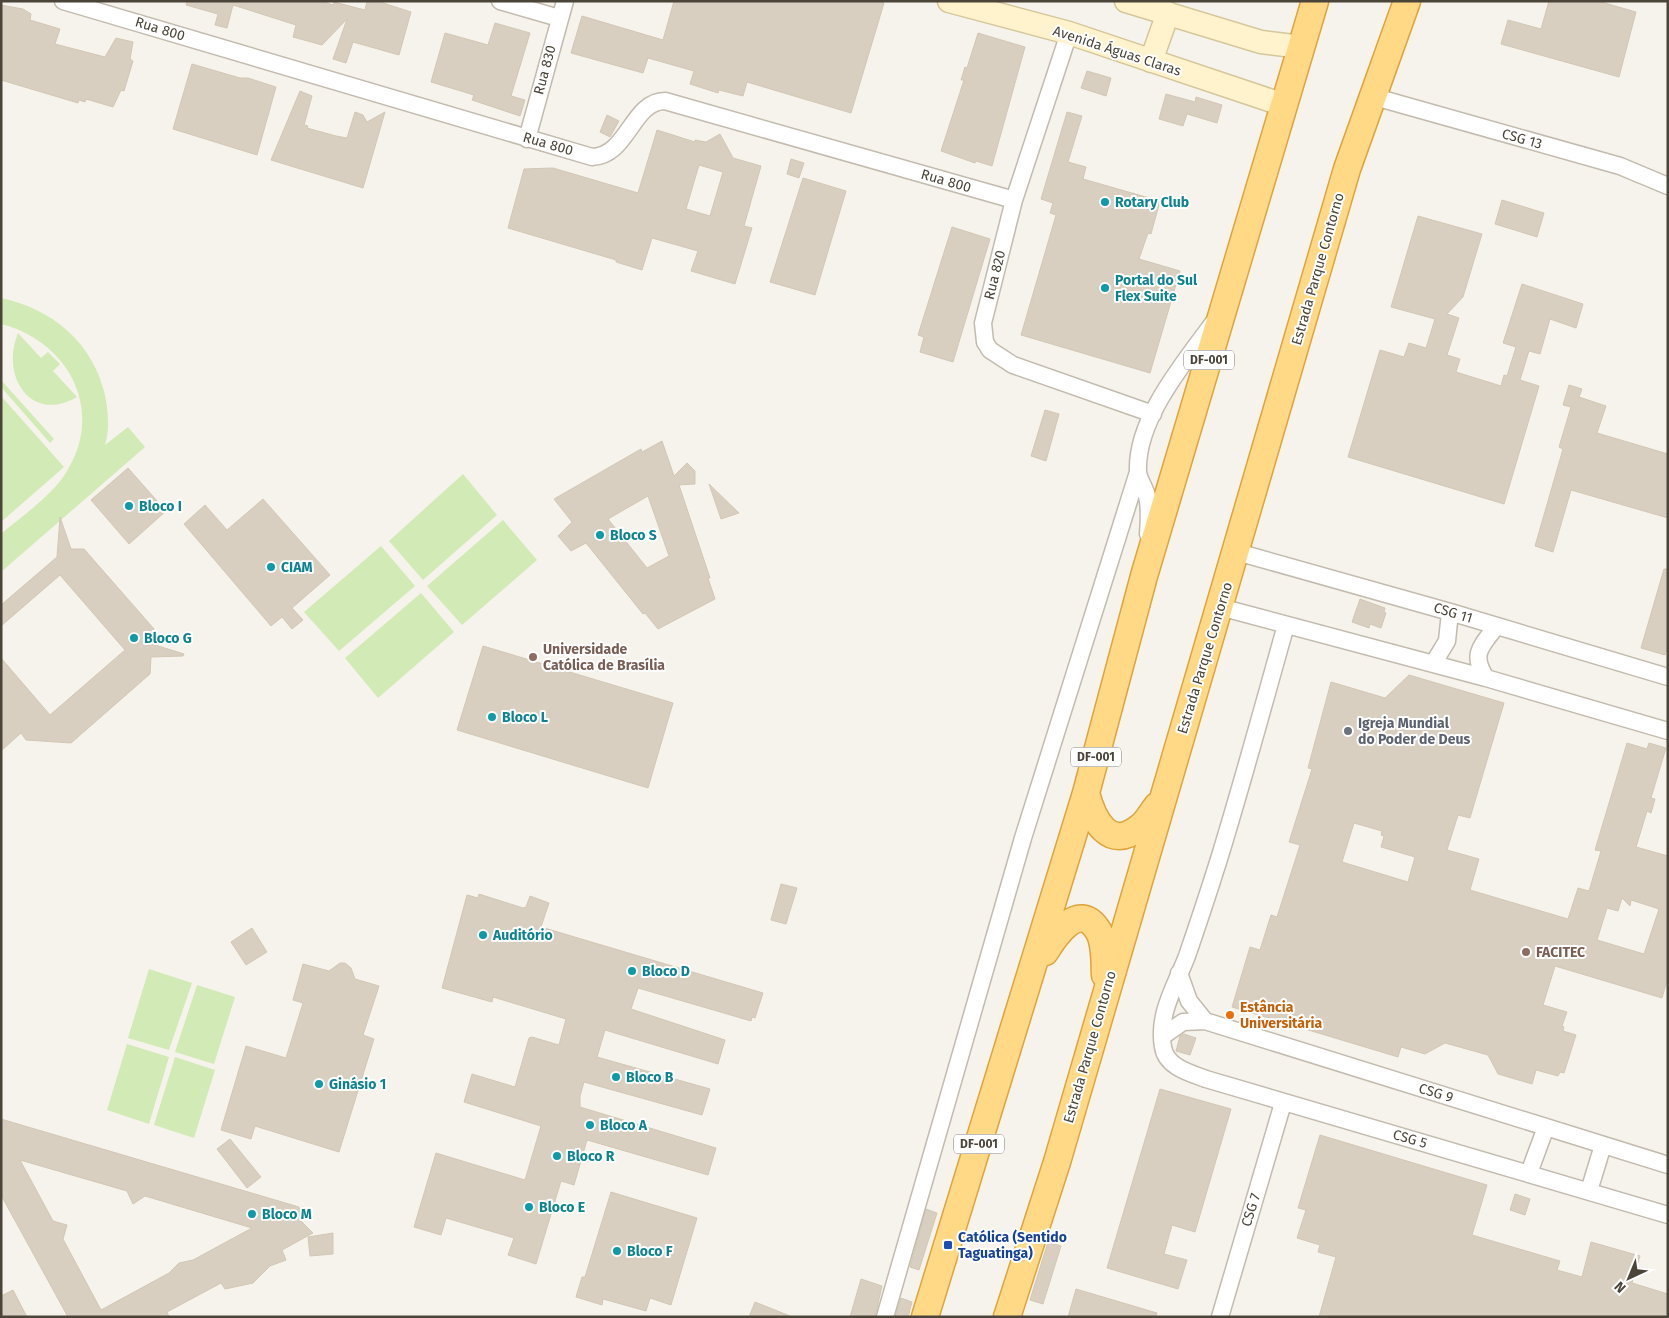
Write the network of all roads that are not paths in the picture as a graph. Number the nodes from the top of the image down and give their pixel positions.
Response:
1 (63, 1) edge
2 (500, 1) edge
3 (565, 1) edge
4 (949, 1) edge
5 (1126, 1) edge
6 (1315, 1) edge
7 (1407, 1) edge
8 (1168, 13) junction
9 (559, 18) junction
10 (1069, 33) junction
11 (1301, 48) junction
12 (1151, 61) junction
13 (1374, 97) junction
14 (1284, 105) junction
15 (527, 139) junction
16 (1668, 186) edge
17 (1014, 200) junction
18 (1226, 305) junction
19 (1153, 414) junction
20 (1138, 472) junction
21 (1237, 552) junction
22 (1144, 576) junction
23 (1220, 607) junction
24 (1450, 612) junction
25 (1286, 625) junction
26 (1496, 627) junction
27 (1433, 664) junction
28 (1668, 677) edge
29 (1486, 678) junction
30 (1668, 731) edge
31 (1086, 794) junction
32 (1162, 800) junction
33 (1033, 971) junction
34 (1177, 977) junction
35 (1106, 991) junction
36 (1205, 1021) junction
37 (1163, 1042) junction
38 (1283, 1102) junction
39 (1546, 1127) junction
40 (1603, 1145) junction
41 (1668, 1165) edge
42 (1530, 1173) junction
43 (1589, 1191) junction
44 (1668, 1215) edge
45 (884, 1317) edge
46 (925, 1317) edge
47 (1007, 1317) edge
48 (1220, 1317) edge

1 - 15 street, Rua 800
2 - 9 street
3 - 9 street, Rua 830
4 - 10 main road, Avenida Águas Claras
5 - 8 main road
6 - 11 highway, DF-001
7 - 13 highway, Estrada Parque Contorno
8 - 11 main road
8 - 12 main road
9 - 15 street, Rua 830
10 - 12 main road, Avenida Águas Claras
10 - 17 street, Rua 820
11 - 14 highway, DF-001
12 - 14 main road, Avenida Águas Claras
13 - 16 street, CSG 13
13 - 21 highway, Estrada Parque Contorno
14 - 18 highway, DF-001
15 - 17 street, Rua 800
17 - 19 street, Rua 820
18 - 19 street
18 - 22 highway, DF-001
19 - 20 street
20 - 22 street
20 - 45 street
21 - 23 highway, Estrada Parque Contorno
21 - 24 street, CSG 11
22 - 31 highway, DF-001
23 - 25 street
23 - 32 highway, Estrada Parque Contorno
24 - 26 street, CSG 11
24 - 27 street
25 - 27 street
25 - 34 street
26 - 28 street, CSG 11
26 - 29 street
27 - 29 street
29 - 30 street
31 - 32 highway
31 - 33 highway, DF-001
32 - 35 highway, Estrada Parque Contorno
33 - 35 highway
33 - 46 highway, DF-001
34 - 36 street
34 - 37 street
35 - 47 highway, Estrada Parque Contorno
36 - 37 street, CSG 9
36 - 39 street, CSG 9
37 - 38 street, CSG 5
38 - 42 street, CSG 5
38 - 48 street, CSG 7
39 - 40 street, CSG 9
39 - 42 street
40 - 41 street, CSG 9
40 - 43 street
42 - 43 street, CSG 5
43 - 44 street, CSG 5

